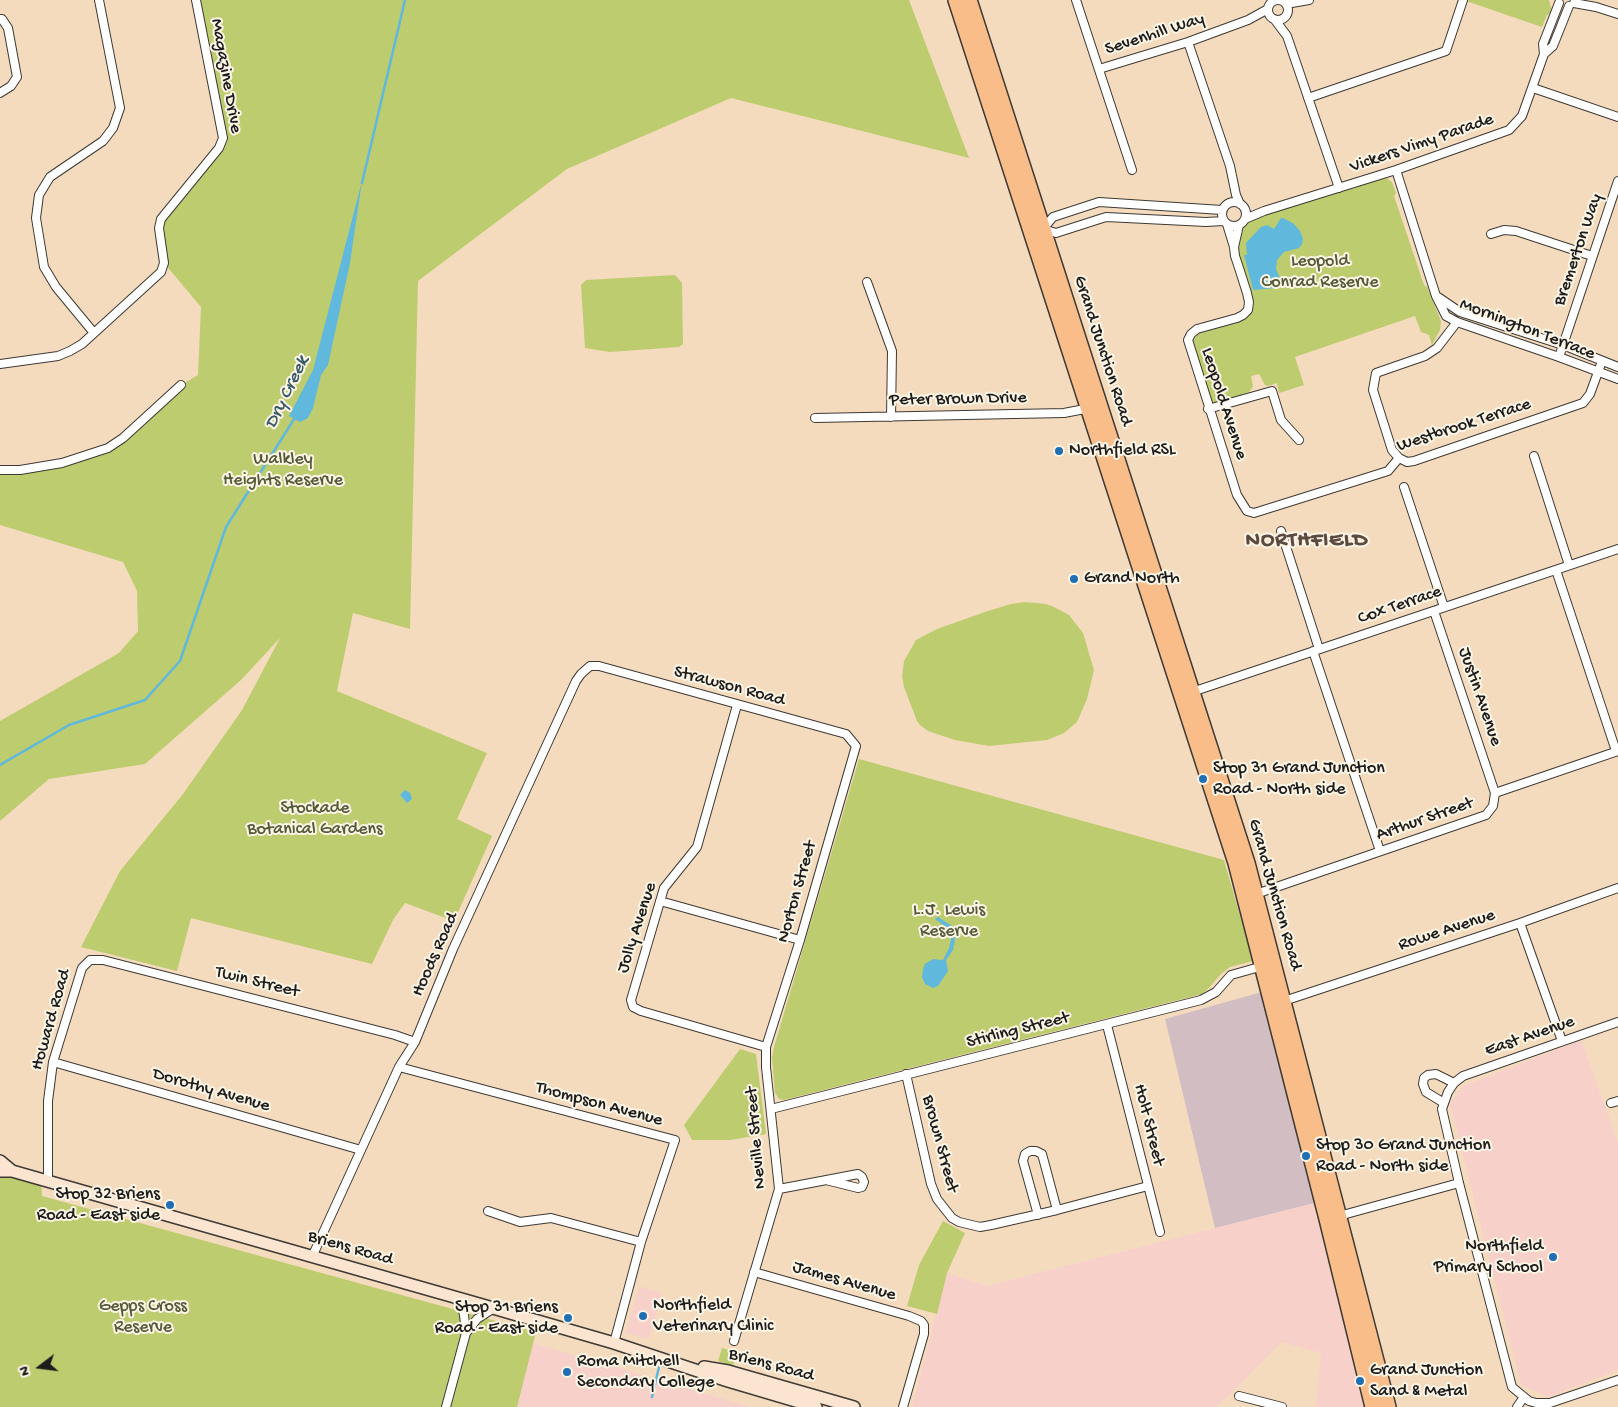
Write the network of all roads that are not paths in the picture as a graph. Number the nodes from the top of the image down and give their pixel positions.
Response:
1 (99, 0) edge
2 (196, 0) edge
3 (956, 0) edge
4 (969, 0) edge
5 (1076, 0) edge
6 (1309, 0) edge
7 (1463, 0) edge
8 (1584, 0) edge
9 (1559, 1) edge
10 (1573, 3) edge
11 (1271, 4) edge
12 (1596, 7) junction
13 (1287, 10) junction
14 (1618, 14) edge
15 (1273, 18) junction
16 (0, 19) edge
17 (1248, 20) junction
18 (1287, 36) junction
19 (1188, 42) junction
20 (1544, 54) junction
21 (1099, 69) junction
22 (1533, 88) junction
23 (0, 93) edge
24 (1308, 98) junction
25 (1618, 117) edge
26 (1132, 170) dead end
27 (1396, 170) junction
28 (1618, 181) edge
29 (1233, 183) junction
30 (1339, 188) junction
31 (1242, 206) junction
32 (1224, 207) junction
33 (1264, 211) junction
34 (1225, 222) junction
35 (1242, 222) junction
36 (1037, 231) junction
37 (1491, 234) dead end
38 (1234, 247) junction
39 (1592, 256) junction
40 (867, 282) dead end
41 (1436, 296) junction
42 (1456, 322) junction
43 (94, 333) junction
44 (1563, 345) junction
45 (1559, 357) junction
46 (1602, 361) junction
47 (0, 364) edge
48 (1618, 367) edge
49 (1598, 372) junction
50 (1618, 379) edge
51 (181, 385) dead end
52 (1094, 407) junction
53 (1208, 409) junction
54 (891, 417) junction
55 (816, 418) dead end
56 (1299, 440) dead end
57 (1534, 456) dead end
58 (1399, 458) junction
59 (0, 470) edge
60 (1404, 487) dead end
61 (1254, 513) joint
62 (1281, 531) dead end
63 (1618, 549) edge
64 (1569, 565) junction
65 (1556, 570) junction
66 (1444, 608) junction
67 (1434, 611) junction
68 (1316, 651) junction
69 (590, 666) joint
70 (1187, 694) junction
71 (737, 705) junction
72 (856, 746) joint
73 (1617, 751) edge
74 (1495, 792) junction
75 (1380, 851) junction
76 (1618, 888) edge
77 (1256, 894) junction
78 (660, 901) junction
79 (1520, 923) junction
80 (800, 940) junction
81 (90, 960) joint
82 (1268, 964) junction
83 (1284, 1001) junction
84 (1618, 1022) edge
85 (1107, 1025) junction
86 (1562, 1041) junction
87 (415, 1042) junction
88 (766, 1047) junction
89 (53, 1062) junction
90 (399, 1067) junction
91 (1296, 1072) junction
92 (906, 1074) junction
93 (1454, 1084) junction
94 (1444, 1102) junction
95 (771, 1109) junction
96 (361, 1150) junction
97 (0, 1161) edge
98 (0, 1171) edge
99 (12, 1171) junction
100 (826, 1180) dead end
101 (48, 1182) junction
102 (1459, 1183) junction
103 (1148, 1186) junction
104 (779, 1189) junction
105 (1057, 1210) junction
106 (488, 1211) dead end
107 (1038, 1215) junction
108 (1333, 1218) junction
109 (1160, 1232) dead end
110 (642, 1242) junction
111 (312, 1257) junction
112 (754, 1272) junction
113 (460, 1298) junction
114 (494, 1308) junction
115 (466, 1333) junction
116 (734, 1341) dead end
117 (614, 1343) junction
118 (678, 1363) junction
119 (1618, 1380) edge
120 (1239, 1396) dead end
121 (1531, 1402) edge
122 (446, 1407) edge
123 (816, 1407) edge
124 (854, 1407) edge
125 (903, 1407) edge
126 (1282, 1407) edge
127 (1373, 1407) edge
128 (1388, 1407) edge
129 (1516, 1407) edge

1 - 43 street
2 - 43 street, Magazine Drive
3 - 36 highway, Grand Junction Road
4 - 36 highway, Grand Junction Road
5 - 21 street
6 - 13 street
7 - 24 street
8 - 12 street
9 - 10 street
9 - 20 street, Vickers Vimy Parade
10 - 12 street
10 - 20 street, Vickers Vimy Parade
11 - 13 street
11 - 15 street
11 - 17 street, Sevenhill Way
12 - 14 street
13 - 15 street, Sevenhill Way
13 - 18 street
15 - 17 street, Sevenhill Way
15 - 18 street
16 - 23 street
17 - 19 street, Sevenhill Way
18 - 24 street
19 - 21 street, Sevenhill Way
19 - 29 street
20 - 22 street, Vickers Vimy Parade
21 - 26 street
22 - 25 street
22 - 27 street, Vickers Vimy Parade
24 - 30 street
27 - 30 street, Vickers Vimy Parade
27 - 41 street, Mornington Terrace
28 - 39 street, Bremerton Way
29 - 31 street
29 - 32 street
30 - 33 street, Vickers Vimy Parade
31 - 32 street
31 - 33 street, Vickers Vimy Parade
31 - 35 street
32 - 34 street
32 - 36 street
33 - 35 street, Vickers Vimy Parade
34 - 35 street
34 - 36 street
34 - 38 street, Leopold Avenue
35 - 38 street, Leopold Avenue
36 - 52 highway, Grand Junction Road
37 - 39 street
38 - 53 street, Leopold Avenue
39 - 44 street, Bremerton Way
40 - 54 street
41 - 42 street, Mornington Terrace
41 - 44 street, Mornington Terrace
42 - 45 street, Mornington Terrace
42 - 58 street
43 - 47 street, Magazine Drive
44 - 45 street, Bremerton Way
44 - 46 street, Mornington Terrace
45 - 49 street, Mornington Terrace
46 - 48 street, Mornington Terrace
46 - 49 street, Westbrook Terrace
49 - 50 street, Mornington Terrace
49 - 58 street, Westbrook Terrace
51 - 59 street
52 - 54 street, Peter Brown Drive
52 - 70 highway, Grand Junction Road
53 - 56 street
53 - 61 street, Leopold Avenue
54 - 55 street, Peter Brown Drive
57 - 64 street
58 - 61 street, Westbrook Terrace
60 - 66 street
62 - 68 street
63 - 64 street, Cox Terrace
64 - 65 street, Cox Terrace
65 - 66 street, Cox Terrace
65 - 73 street
66 - 67 street, Cox Terrace
67 - 68 street, Cox Terrace
67 - 74 street, Justin Avenue
68 - 70 street, Cox Terrace
68 - 75 street
69 - 71 street, Strawson Road
69 - 87 street, Hoods Road
70 - 77 highway, Grand Junction Road
70 - 82 highway, Grand Junction Road
71 - 72 street, Strawson Road
71 - 78 street, Jolly Avenue
72 - 80 street, Norton Street
73 - 74 street, Arthur Street
74 - 75 street, Arthur Street
75 - 77 street, Arthur Street
76 - 79 street, Rowe Avenue
77 - 82 highway, Grand Junction Road
78 - 80 street
78 - 88 street, Jolly Avenue
79 - 83 street, Rowe Avenue
79 - 86 street
80 - 88 street, Norton Street
81 - 87 street, Twin Street
81 - 89 street, Howard Road
82 - 83 highway, Grand Junction Road
82 - 85 street, Stirling Street
82 - 91 highway, Grand Junction Road
83 - 91 highway, Grand Junction Road
84 - 86 street, East Avenue
85 - 92 street, Stirling Street
85 - 103 street, Holt Street
86 - 93 street, East Avenue
87 - 90 street, Hoods Road
88 - 95 street, Neville Street
89 - 96 street, Dorothy Avenue
89 - 101 street, Howard Road
90 - 96 street, Hoods Road
90 - 110 street, Thompson Avenue
91 - 108 highway, Grand Junction Road
92 - 95 street, Stirling Street
92 - 107 street, Brown Street
93 - 94 street, East Avenue
93 - 94 street
94 - 102 street
95 - 104 street, Neville Street
96 - 111 street, Hoods Road
97 - 99 main road, Briens Road
98 - 99 main road, Briens Road
99 - 101 main road, Briens Road
100 - 104 street
101 - 111 main road, Briens Road
102 - 108 street
102 - 121 street
103 - 105 street, Brown Street
103 - 109 street, Holt Street
104 - 112 street, Neville Street
105 - 107 street, Brown Street
105 - 107 street
106 - 110 street
108 - 127 highway, Grand Junction Road
108 - 128 highway, Grand Junction Road
110 - 117 street, Thompson Avenue
111 - 113 main road, Briens Road
112 - 116 street, Neville Street
112 - 125 street, James Avenue
113 - 114 main road, Briens Road
113 - 115 street
114 - 115 street
114 - 117 main road, Briens Road
115 - 122 street
117 - 118 main road, Briens Road
118 - 123 main road, Briens Road
118 - 124 main road, Briens Road
119 - 121 street
120 - 126 street
121 - 129 street

